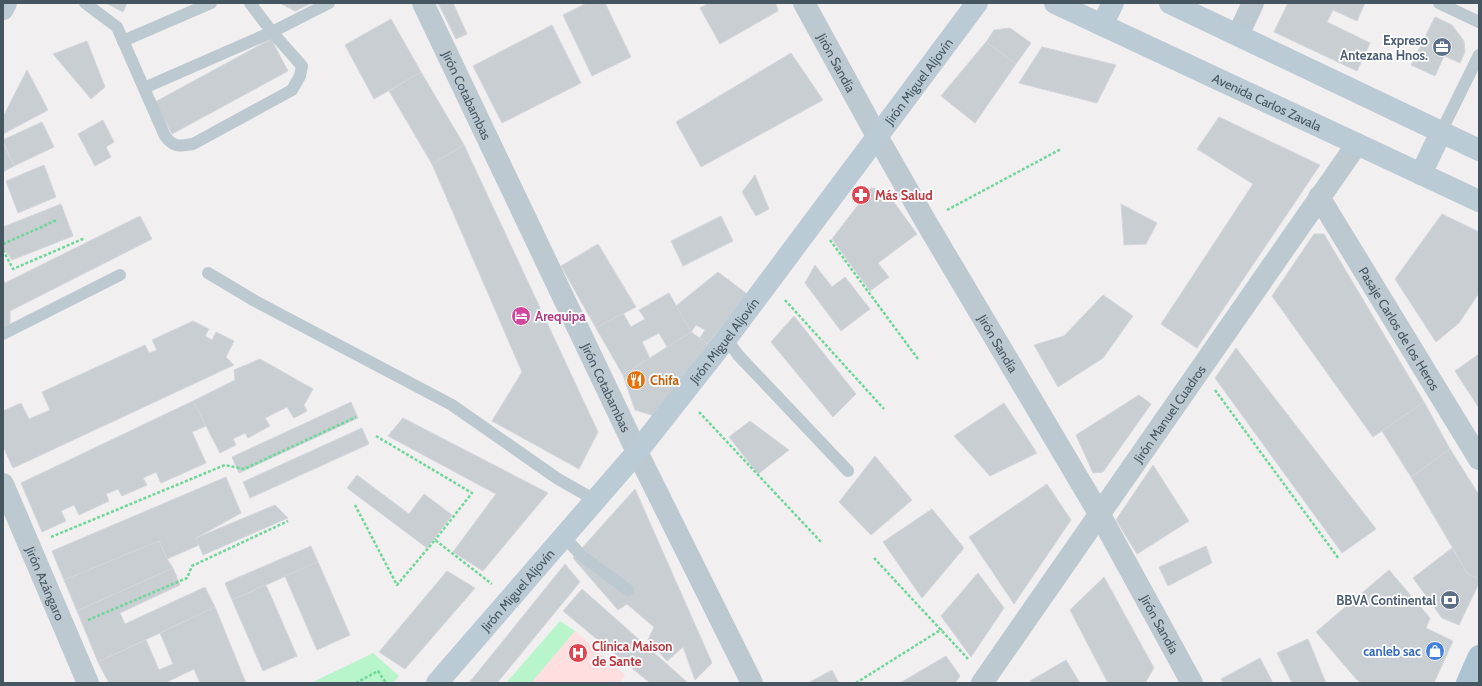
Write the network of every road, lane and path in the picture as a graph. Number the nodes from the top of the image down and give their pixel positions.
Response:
1 (6, 3) edge
2 (85, 3) edge
3 (211, 3) edge
4 (250, 3) edge
5 (329, 3) edge
6 (423, 3) edge
7 (804, 3) edge
8 (977, 3) edge
9 (1055, 3) edge
10 (1113, 3) edge
11 (1170, 3) edge
12 (1253, 3) edge
13 (1439, 3) edge
14 (3, 9) edge
15 (1479, 22) edge
16 (1102, 25) junction
17 (272, 32) junction
18 (1238, 35) junction
19 (123, 41) junction
20 (1479, 55) edge
21 (144, 88) junction
22 (1441, 132) junction
23 (878, 138) junction
24 (1357, 144) junction
25 (1477, 145) edge
26 (1061, 149) dead end
27 (1421, 174) junction
28 (1319, 197) junction
29 (1479, 201) edge
30 (57, 220) dead end
31 (816, 220) junction
32 (926, 222) junction
33 (85, 238) dead end
34 (3, 244) edge
35 (3, 250) edge
36 (208, 273) dead end
37 (120, 275) dead end
38 (769, 282) junction
39 (3, 334) edge
40 (726, 339) junction
41 (918, 359) dead end
42 (1200, 370) junction
43 (682, 394) junction
44 (884, 409) dead end
45 (356, 417) dead end
46 (376, 436) dead end
47 (637, 452) junction
48 (1479, 459) edge
49 (848, 471) dead end
50 (3, 484) edge
51 (595, 500) junction
52 (355, 505) dead end
53 (1100, 515) junction
54 (288, 521) dead end
55 (564, 537) junction
56 (436, 540) junction
57 (822, 543) dead end
58 (30, 545) junction
59 (874, 558) dead end
60 (1339, 559) dead end
61 (628, 590) dead end
62 (510, 599) junction
63 (65, 629) junction
64 (942, 629) junction
65 (1479, 656) edge
66 (983, 681) edge
67 (88, 683) edge
68 (356, 683) edge
69 (386, 683) edge
70 (437, 683) edge
71 (752, 683) edge
72 (856, 683) edge
73 (1192, 683) edge
74 (1467, 683) edge

1 - 14 street
2 - 19 lane
3 - 19 lane
4 - 17 lane
5 - 17 lane
6 - 47 street, Jirón Cotabambas
7 - 23 street, Jirón Sandía
8 - 23 street, Jirón Miguel Aljovín
9 - 16 street, Avenida Carlos Zavala
10 - 16 street
11 - 18 street
12 - 18 street
13 - 15 lane
16 - 24 street, Avenida Carlos Zavala
17 - 21 lane
17 - 21 lane
18 - 22 street
19 - 21 lane
20 - 22 lane
22 - 25 street
22 - 27 street
23 - 31 street, Jirón Miguel Aljovín
23 - 32 street, Jirón Sandía
24 - 27 street, Avenida Carlos Zavala
24 - 28 street, Jirón Manuel Cuadros
26 - 32 path
27 - 29 street, Avenida Carlos Zavala
28 - 42 street, Jirón Manuel Cuadros
28 - 48 street, Pasaje Carlos de los Heros
30 - 34 path
31 - 38 street, Jirón Miguel Aljovín
31 - 41 path
32 - 53 street, Jirón Sandía
33 - 35 path
36 - 51 lane
37 - 39 lane
38 - 40 street, Jirón Miguel Aljovín
38 - 44 path
40 - 43 street, Jirón Miguel Aljovín
40 - 49 lane
42 - 53 street, Jirón Manuel Cuadros
42 - 60 path
43 - 47 street, Jirón Miguel Aljovín
43 - 57 path
45 - 58 path
46 - 56 path
47 - 51 street, Jirón Miguel Aljovín
47 - 71 street, Jirón Cotabambas
50 - 58 street, Jirón Azángaro
51 - 55 street, Jirón Miguel Aljovín
52 - 56 path
53 - 66 street, Jirón Manuel Cuadros
53 - 73 street, Jirón Sandía
54 - 63 path
55 - 61 lane
55 - 62 street, Jirón Miguel Aljovín
56 - 62 path
58 - 63 street, Jirón Azángaro
59 - 64 path
62 - 70 street, Jirón Miguel Aljovín
63 - 67 street, Jirón Azángaro
64 - 66 path
64 - 72 path
65 - 74 main road
68 - 69 path

